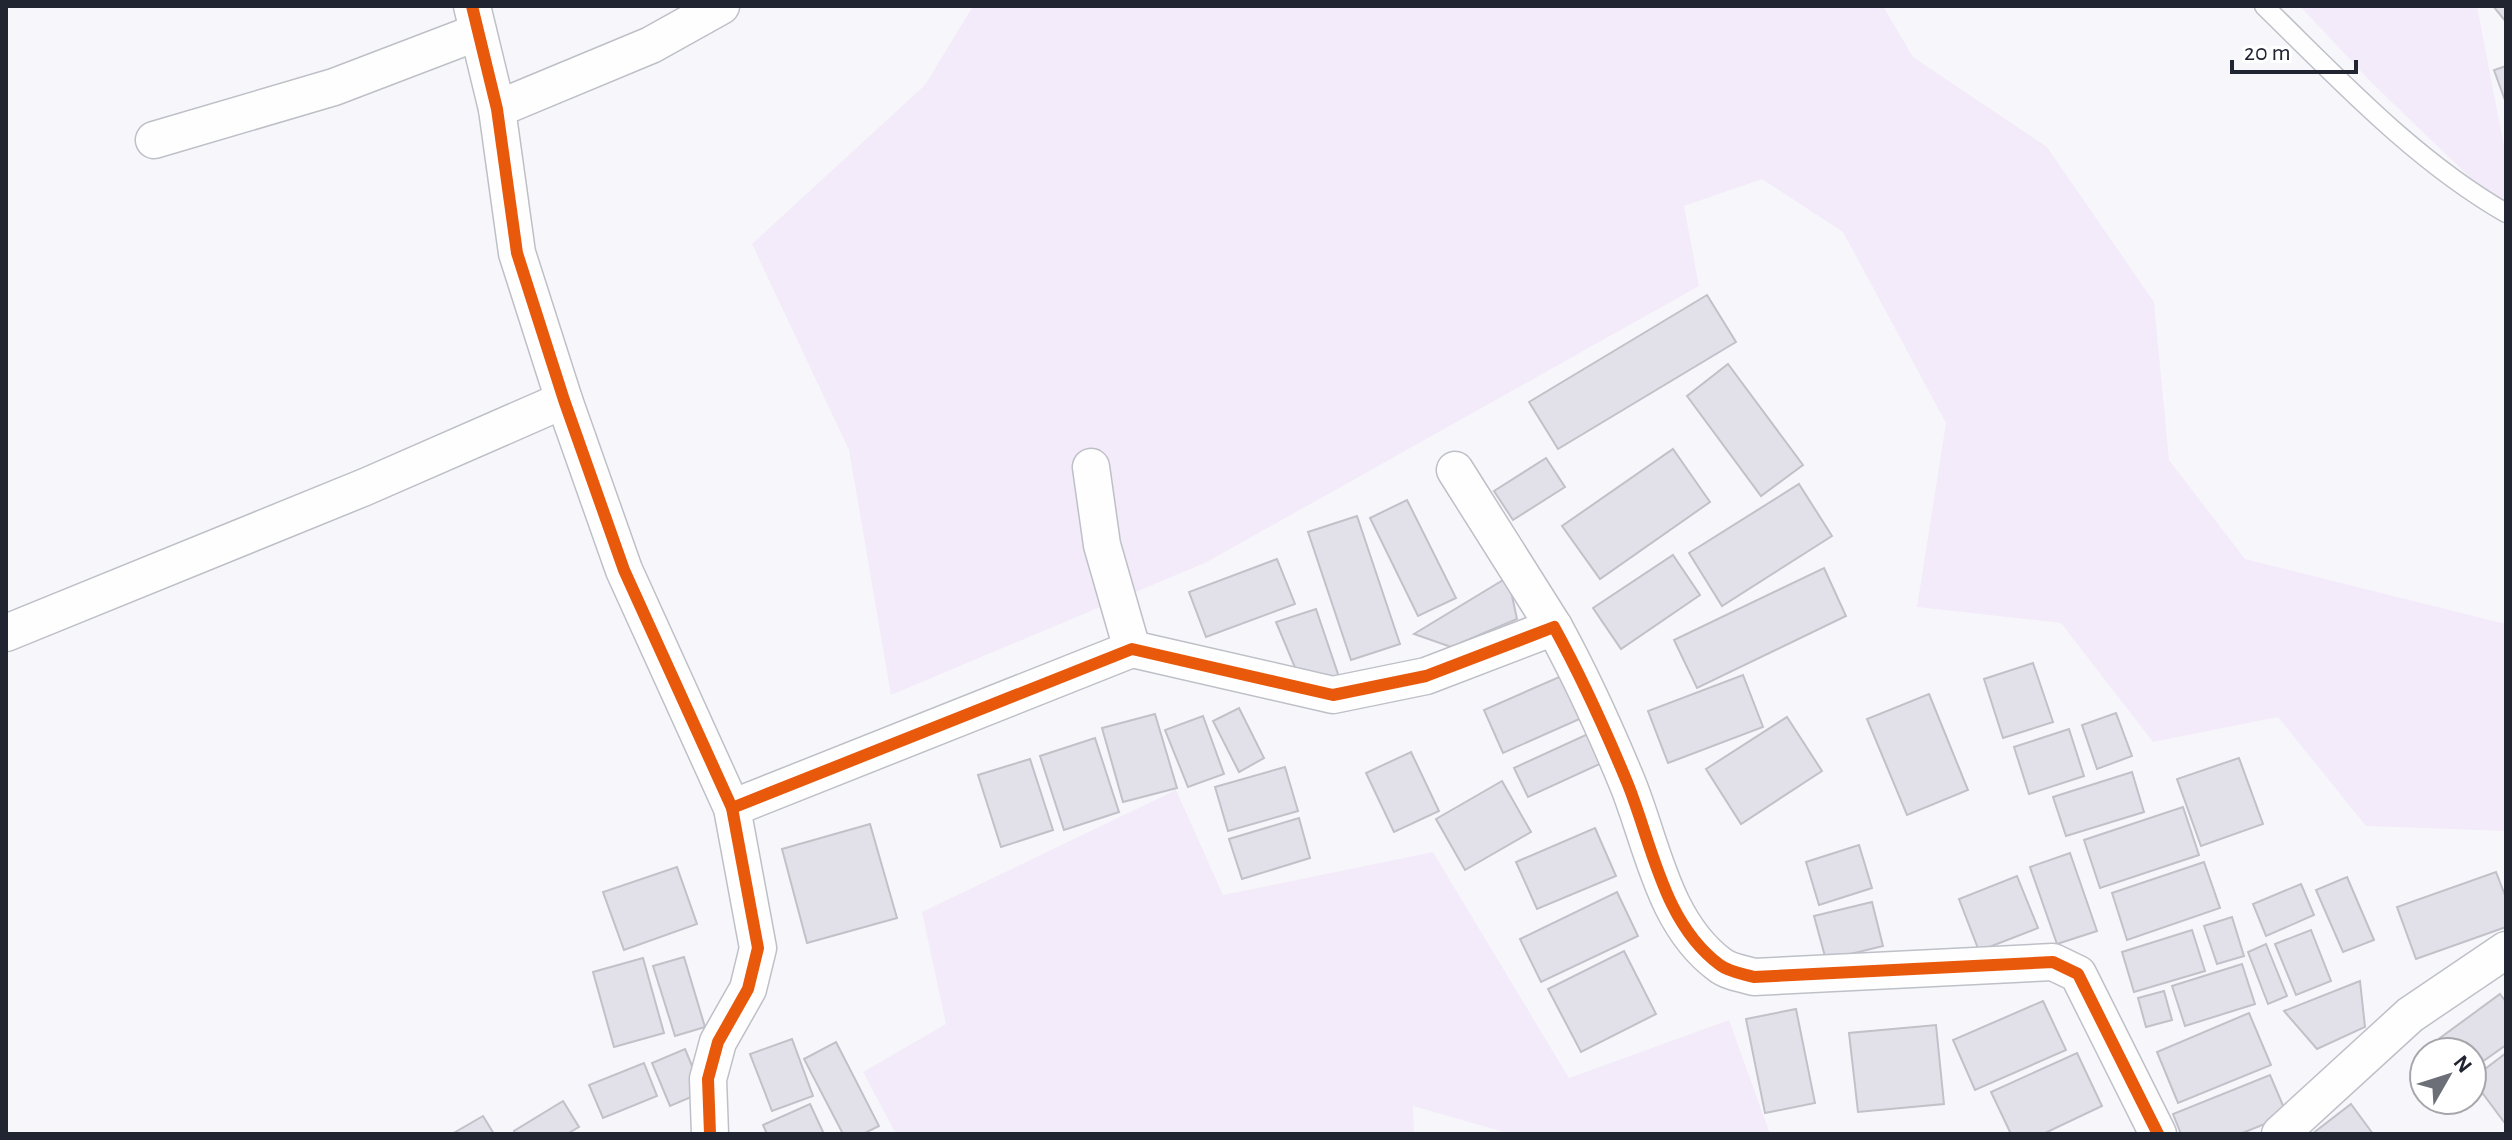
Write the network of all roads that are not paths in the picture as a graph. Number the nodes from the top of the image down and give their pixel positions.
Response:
1 (721, 6) edge
2 (2264, 6) edge
3 (475, 19) edge
4 (497, 109) junction
5 (154, 140) dead end
6 (2506, 213) edge
7 (564, 400) junction
8 (1091, 467) dead end
9 (1455, 470) dead end
10 (1554, 627) junction
11 (6, 633) edge
12 (1132, 649) junction
13 (732, 808) junction
14 (2506, 950) edge
15 (710, 1134) edge
16 (2158, 1134) edge
17 (2280, 1134) edge

1 - 4 street
2 - 6 lane
3 - 4 street
3 - 5 street
4 - 7 street
7 - 11 street
7 - 13 street
8 - 12 street
9 - 10 street
10 - 12 street
10 - 16 street
12 - 13 street
13 - 15 street
14 - 17 street

